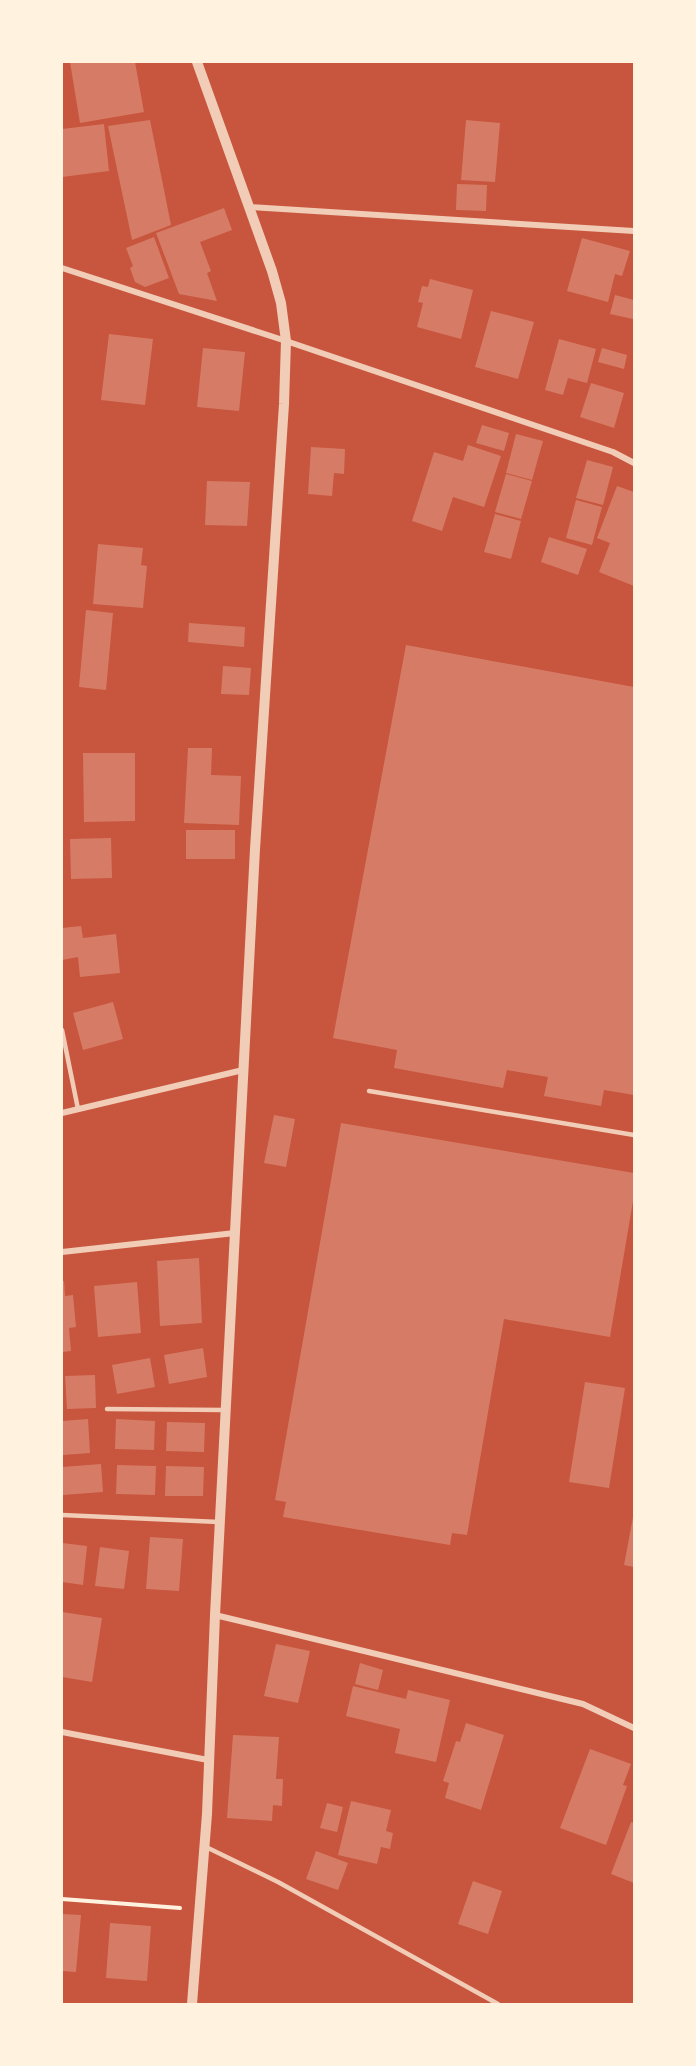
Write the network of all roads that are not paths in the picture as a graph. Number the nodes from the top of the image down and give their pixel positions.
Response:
1 (197, 62) edge
2 (248, 207) junction
3 (634, 231) edge
4 (62, 268) edge
5 (286, 340) junction
6 (634, 463) edge
7 (62, 1030) edge
8 (243, 1070) junction
9 (369, 1091) dead end
10 (78, 1109) junction
11 (62, 1113) edge
12 (634, 1135) edge
13 (235, 1233) junction
14 (62, 1252) edge
15 (106, 1409) dead end
16 (225, 1410) junction
17 (62, 1515) edge
18 (219, 1522) junction
19 (215, 1615) junction
20 (634, 1728) edge
21 (62, 1732) edge
22 (208, 1760) junction
23 (204, 1845) junction
24 (192, 2004) edge
25 (498, 2004) edge

1 - 2 street
2 - 3 street
2 - 5 street
4 - 5 street
5 - 6 street
5 - 8 street
7 - 10 lane
8 - 10 street
8 - 13 street
9 - 12 lane
10 - 11 street
13 - 14 street
13 - 16 street
15 - 16 lane
16 - 18 street
17 - 18 lane
18 - 19 street
19 - 20 street
19 - 22 street
21 - 22 street
22 - 23 street
23 - 24 street
23 - 25 lane

